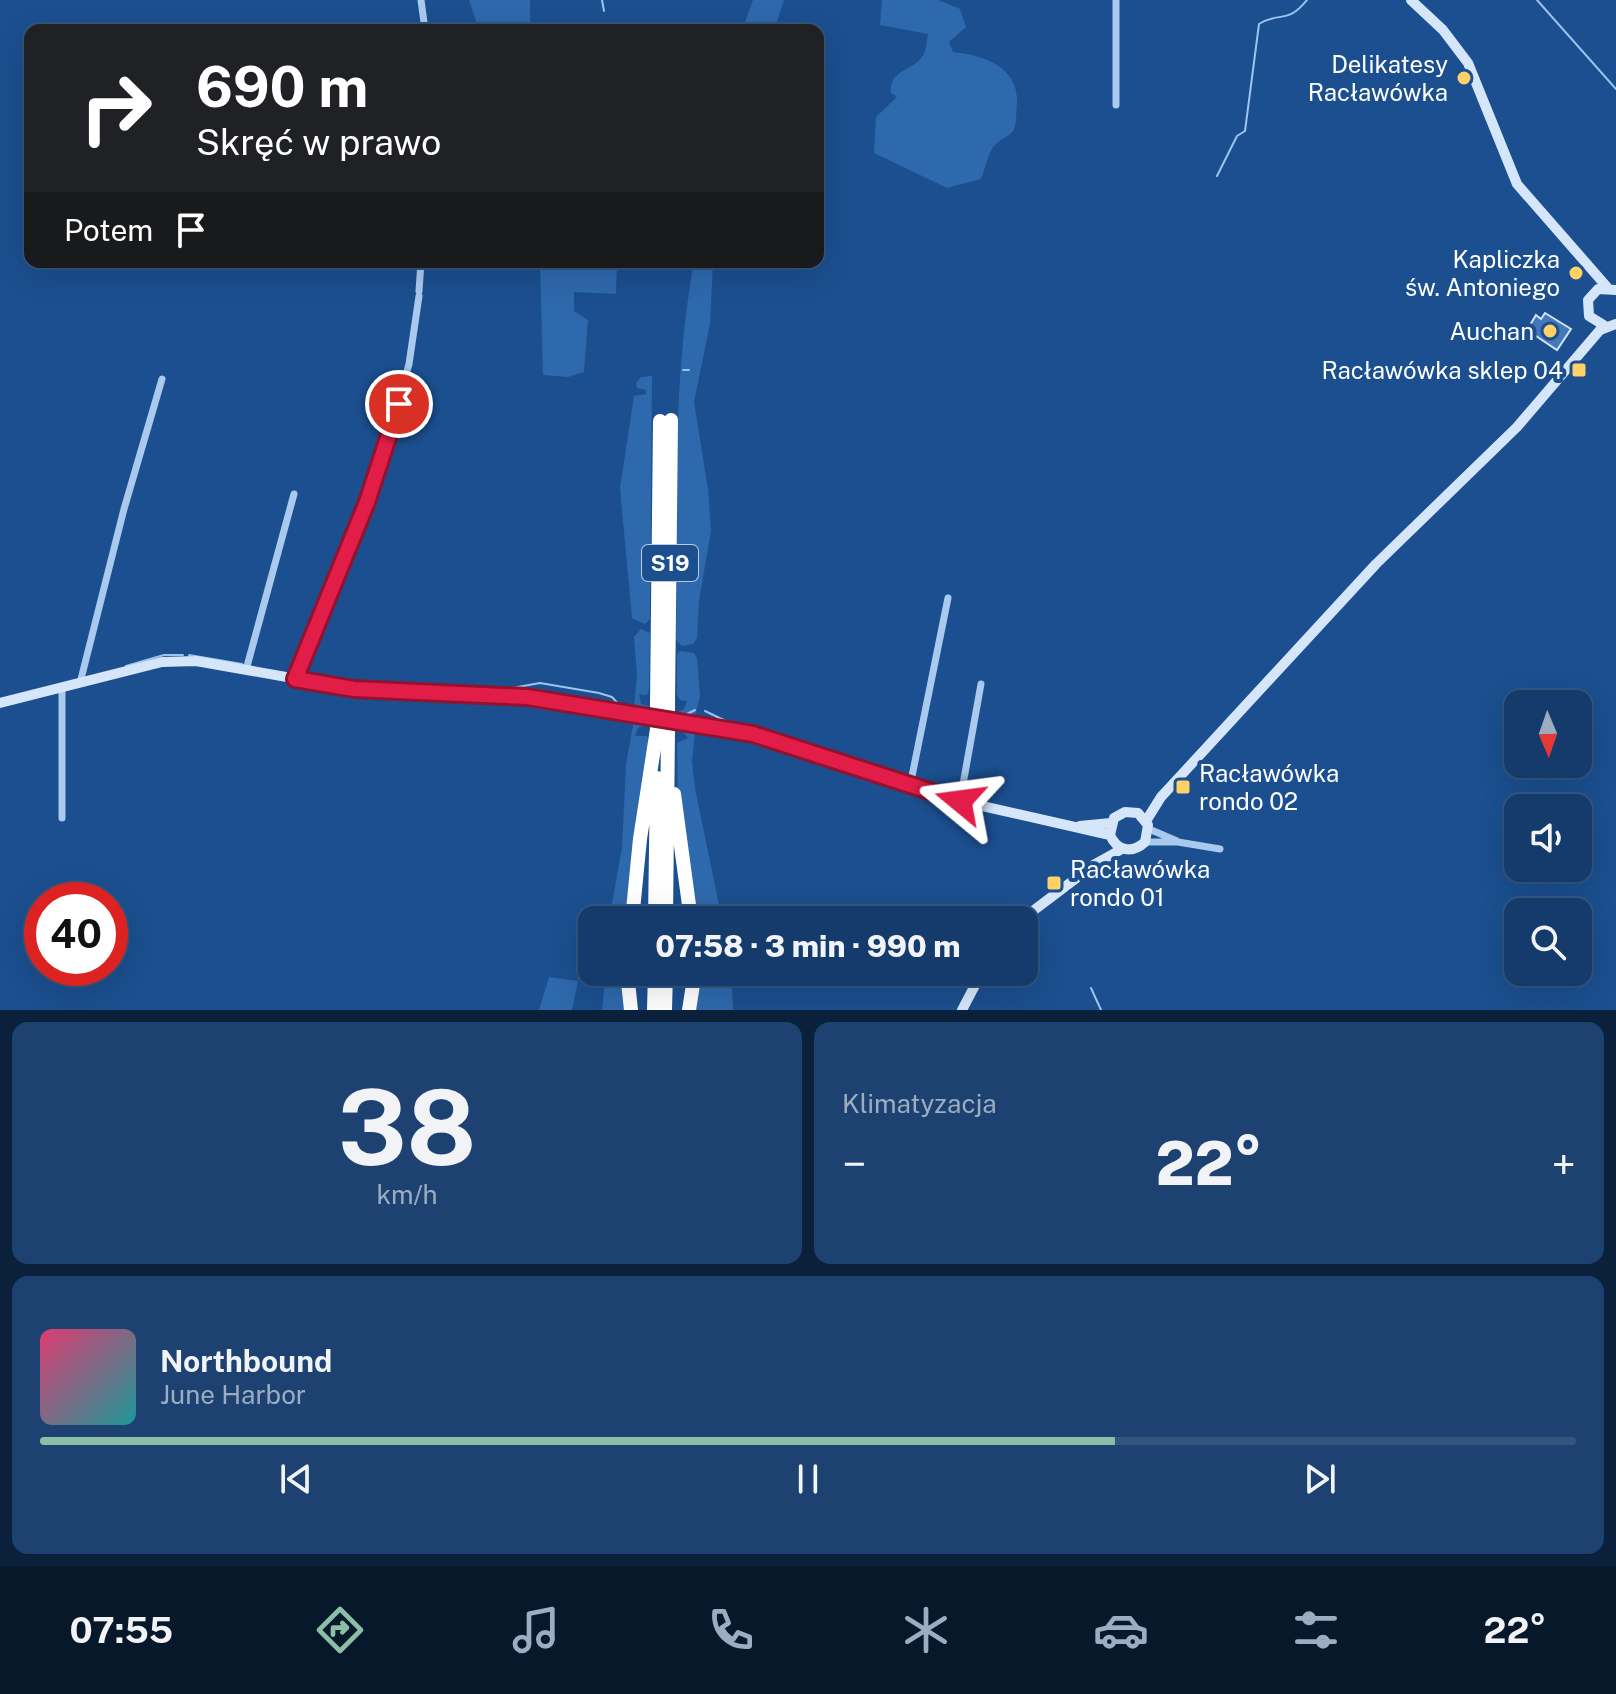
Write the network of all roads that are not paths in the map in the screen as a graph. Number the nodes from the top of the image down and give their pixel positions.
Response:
1 (421, 0) edge
2 (1116, 0) edge
3 (1411, 0) edge
4 (424, 24) edge
5 (1116, 105) dead end
6 (1588, 264) junction
7 (421, 268) edge
8 (1612, 288) edge
9 (1595, 291) junction
10 (1592, 320) junction
11 (1610, 325) edge
12 (1586, 346) junction
13 (162, 379) dead end
14 (665, 420) dead end
15 (294, 494) dead end
16 (948, 598) dead end
17 (246, 670) junction
18 (295, 679) junction
19 (80, 683) junction
20 (981, 684) dead end
21 (62, 688) junction
22 (0, 703) edge
23 (663, 730) junction
24 (668, 757) junction
25 (910, 786) junction
26 (960, 801) junction
27 (62, 818) dead end
28 (1144, 821) junction
29 (1111, 833) junction
30 (1145, 842) junction
31 (1178, 842) junction
32 (1122, 849) junction
33 (1220, 849) dead end
34 (1095, 864) junction
35 (633, 906) edge
36 (656, 906) edge
37 (666, 906) edge
38 (689, 906) edge
39 (1038, 907) edge
40 (628, 986) edge
41 (657, 986) edge
42 (664, 986) edge
43 (693, 986) edge
44 (975, 986) edge
45 (660, 1008) edge
46 (631, 1010) edge
47 (689, 1010) edge
48 (962, 1010) edge

1 - 4 street
2 - 5 street
3 - 6 street
6 - 8 street
6 - 9 street
7 - 18 street
8 - 9 street
9 - 10 street
10 - 11 street
10 - 12 street
11 - 12 street
12 - 28 street
13 - 19 street
14 - 23 highway, S19, bridge
15 - 17 street
16 - 25 street
17 - 18 street
17 - 19 street
18 - 25 street
19 - 21 street
20 - 26 street
21 - 22 street
21 - 27 street
23 - 24 highway, S19
23 - 35 highway
23 - 36 highway, S19
24 - 37 highway, S19
24 - 38 highway
25 - 26 street
26 - 29 street
28 - 29 street
28 - 30 street
28 - 31 street
29 - 32 street
29 - 34 street
30 - 31 street
30 - 32 street
31 - 33 street
32 - 34 street
34 - 39 street
40 - 46 highway
41 - 45 highway
42 - 45 highway
43 - 47 highway
44 - 48 street

